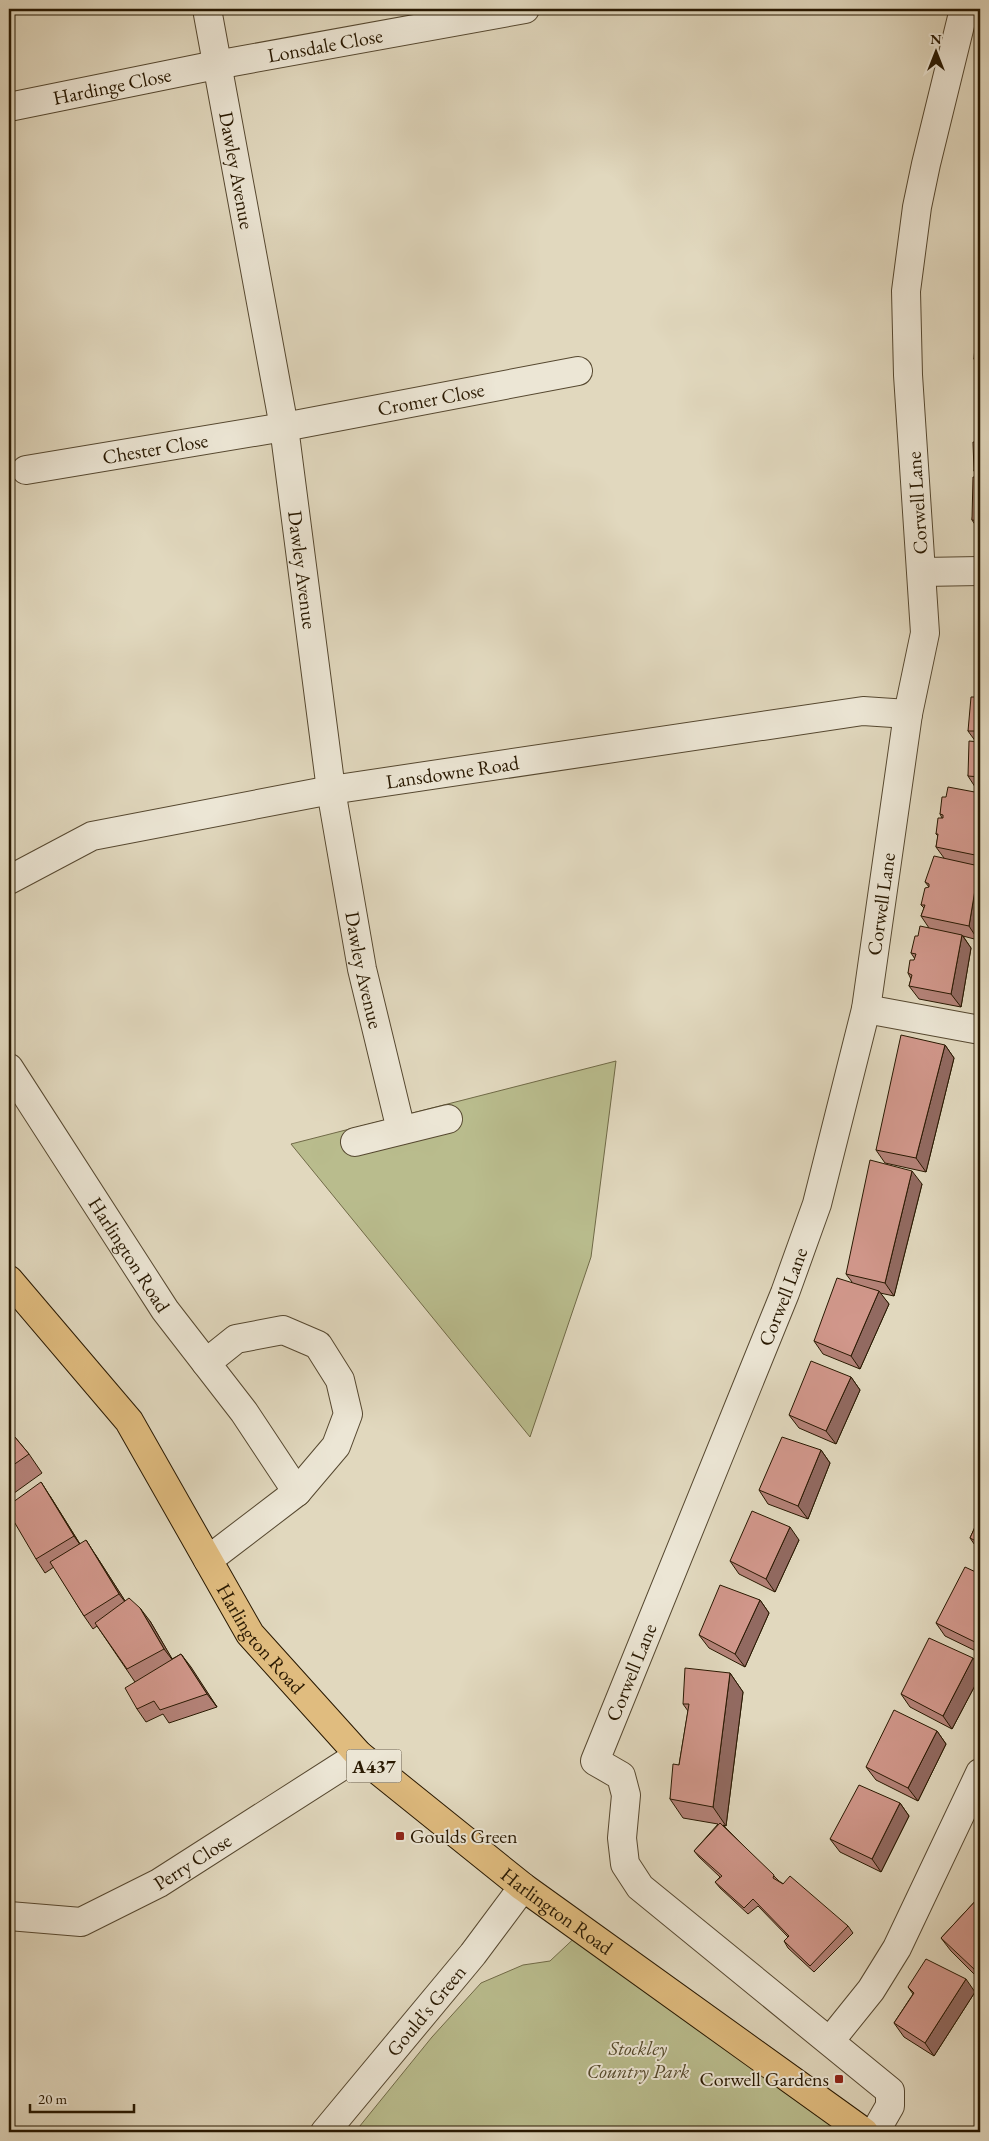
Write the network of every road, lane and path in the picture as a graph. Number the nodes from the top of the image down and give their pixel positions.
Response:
1 (206, 9) edge
2 (525, 9) edge
3 (964, 9) edge
4 (216, 65) junction
5 (9, 107) edge
6 (578, 371) dead end
7 (284, 427) junction
8 (26, 470) dead end
9 (980, 571) edge
10 (922, 572) junction
11 (908, 714) junction
12 (331, 790) junction
13 (9, 880) edge
14 (866, 1008) junction
15 (980, 1030) edge
16 (9, 1068) edge
17 (448, 1119) dead end
18 (401, 1130) junction
19 (355, 1142) dead end
20 (9, 1280) edge
21 (206, 1364) junction
22 (297, 1492) junction
23 (208, 1560) junction
24 (359, 1755) junction
25 (980, 1773) edge
26 (972, 1813) edge
27 (523, 1887) junction
28 (9, 1916) edge
29 (830, 2041) junction
30 (325, 2132) edge
31 (864, 2132) edge
32 (875, 2132) edge

1 - 4 street, Dawley Avenue
2 - 4 street, Lonsdale Close
3 - 10 street, Corwell Lane
4 - 5 street, Hardinge Close
4 - 7 street, Dawley Avenue
6 - 7 street, Cromer Close
7 - 8 street, Chester Close
7 - 12 street, Dawley Avenue
9 - 10 street
10 - 11 street, Corwell Lane
11 - 12 street, Lansdowne Road
11 - 14 street, Corwell Lane
12 - 13 street, Lansdowne Road
12 - 18 street, Dawley Avenue
14 - 15 street
14 - 29 street, Corwell Lane
16 - 21 street, Harlington Road
17 - 18 street
18 - 19 street
20 - 23 main road, Harlington Road / A437
21 - 22 street, Harlington Road
21 - 22 street
22 - 23 street, Harlington Road
23 - 24 main road, Harlington Road / A437
24 - 27 main road, Harlington Road / A437
24 - 28 street, Perry Close
25 - 26 street
26 - 29 street
27 - 30 street, Gould's Green
27 - 31 main road, Harlington Road / A437
29 - 32 street

